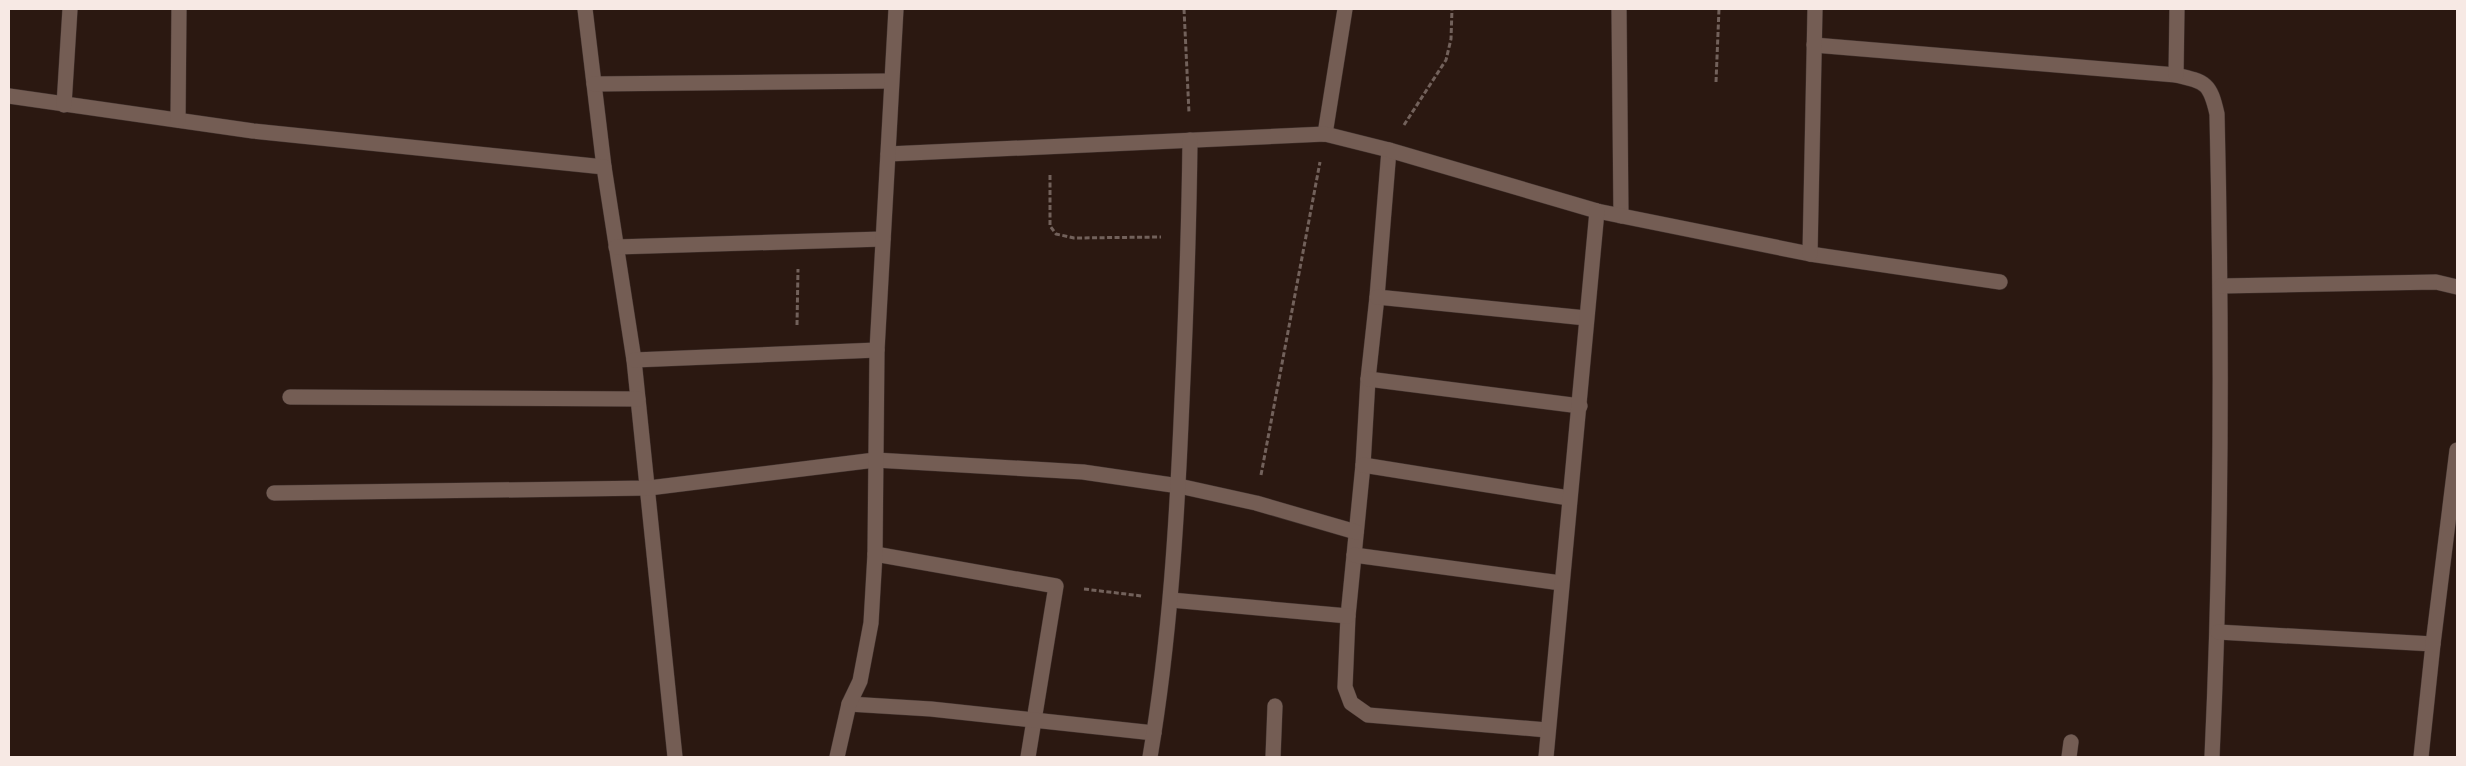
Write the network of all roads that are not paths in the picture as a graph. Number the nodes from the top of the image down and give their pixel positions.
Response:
1 (70, 9) edge
2 (179, 9) edge
3 (585, 9) edge
4 (896, 9) edge
5 (1345, 9) edge
6 (1618, 9) edge
7 (1815, 9) edge
8 (2176, 9) edge
9 (1814, 45) junction
10 (2176, 75) junction
11 (891, 81) junction
12 (594, 84) junction
13 (9, 96) edge
14 (64, 105) junction
15 (178, 120) junction
16 (1325, 134) junction
17 (1190, 140) junction
18 (1389, 150) junction
19 (888, 154) junction
20 (604, 167) junction
21 (1597, 212) junction
22 (1621, 216) junction
23 (883, 239) junction
24 (616, 248) junction
25 (1810, 254) junction
26 (2000, 282) dead end
27 (2221, 286) junction
28 (2457, 287) edge
29 (1377, 297) junction
30 (1586, 318) junction
31 (877, 350) junction
32 (634, 360) junction
33 (1368, 379) junction
34 (290, 397) dead end
35 (638, 399) junction
36 (1580, 406) junction
37 (2457, 450) edge
38 (875, 460) junction
39 (1363, 465) junction
40 (1179, 486) junction
41 (649, 488) junction
42 (274, 493) dead end
43 (1569, 498) junction
44 (1356, 532) junction
45 (875, 554) junction
46 (1354, 555) junction
47 (1561, 583) junction
48 (1171, 600) junction
49 (1348, 616) junction
50 (2218, 632) junction
51 (2433, 644) junction
52 (849, 704) junction
53 (1275, 706) dead end
54 (1033, 720) junction
55 (1547, 730) junction
56 (1154, 733) junction
57 (675, 757) edge
58 (837, 757) edge
59 (1028, 757) edge
60 (1150, 757) edge
61 (1272, 757) edge
62 (1546, 757) edge
63 (2212, 757) edge
64 (2421, 757) edge

1 - 14 street
2 - 15 street
3 - 12 street
4 - 11 street
5 - 16 street
6 - 22 street
7 - 9 street
8 - 10 street
9 - 10 street
9 - 25 street
10 - 27 street
11 - 12 street
11 - 19 street
12 - 20 street
13 - 14 street
14 - 15 street
15 - 20 street
16 - 17 street
16 - 18 street
17 - 19 street
17 - 40 street
18 - 21 street
18 - 29 street
19 - 23 street
20 - 24 street
21 - 22 street
21 - 30 street
22 - 25 street
23 - 24 street
23 - 31 street
24 - 32 street
25 - 26 street
27 - 28 street
27 - 50 street
29 - 30 street
29 - 33 street
30 - 36 street
31 - 32 street
31 - 38 street
32 - 35 street
33 - 36 street
33 - 39 street
34 - 35 street
35 - 41 street
36 - 43 street
37 - 51 street
38 - 40 street
38 - 41 street
38 - 45 street
39 - 43 street
39 - 44 street
40 - 44 street
40 - 48 street
41 - 42 street
41 - 57 street
43 - 47 street
44 - 46 street
45 - 52 street
45 - 54 street
46 - 47 street
46 - 49 street
47 - 55 street
48 - 49 street
48 - 56 street
49 - 55 street
50 - 51 street
50 - 63 street
51 - 64 street
52 - 54 street
52 - 58 street
53 - 61 street
54 - 56 street
54 - 59 street
55 - 62 street
56 - 60 street

